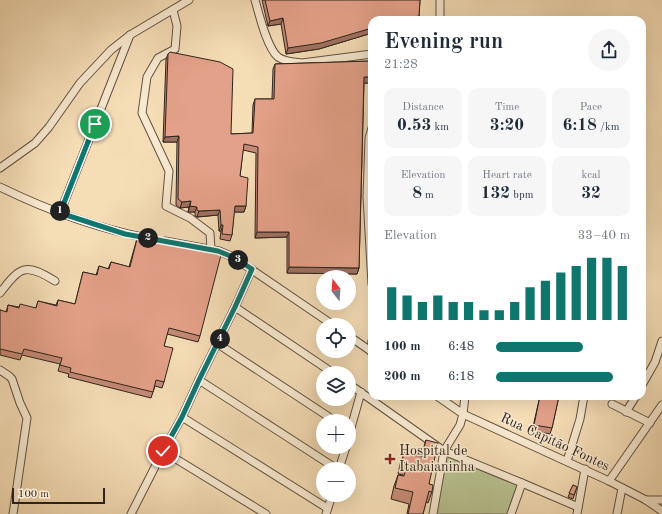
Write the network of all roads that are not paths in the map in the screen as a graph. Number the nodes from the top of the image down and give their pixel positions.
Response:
1 (190, 0) edge
2 (255, 0) edge
3 (440, 0) edge
4 (173, 10) junction
5 (440, 16) edge
6 (130, 35) junction
7 (368, 55) edge
8 (0, 168) edge
9 (0, 187) edge
10 (60, 213) junction
11 (211, 250) junction
12 (252, 269) junction
13 (55, 281) dead end
14 (0, 293) edge
15 (235, 307) junction
16 (323, 318) edge
17 (356, 341) edge
18 (662, 341) edge
19 (218, 344) junction
20 (368, 350) edge
21 (323, 366) edge
22 (0, 370) edge
23 (646, 379) edge
24 (199, 380) junction
25 (356, 389) edge
26 (361, 392) junction
27 (368, 397) edge
28 (372, 400) edge
29 (443, 400) edge
30 (465, 400) edge
31 (583, 400) edge
32 (634, 400) edge
33 (612, 404) dead end
34 (662, 405) edge
35 (626, 412) junction
36 (324, 414) edge
37 (354, 414) edge
38 (464, 414) junction
39 (182, 417) junction
40 (650, 423) junction
41 (163, 451) junction
42 (444, 451) junction
43 (567, 461) junction
44 (327, 462) edge
45 (585, 470) junction
46 (609, 481) junction
47 (522, 483) junction
48 (622, 488) junction
49 (646, 500) junction
50 (662, 500) edge
51 (577, 510) edge
52 (327, 511) edge
53 (662, 511) edge
54 (13, 514) edge
55 (131, 514) edge
56 (266, 514) edge
57 (433, 514) edge
58 (512, 514) edge
59 (618, 514) edge

1 - 4 street
2 - 7 street
3 - 5 street
4 - 6 street
4 - 11 street
6 - 8 street
6 - 10 street
9 - 10 street
10 - 11 street
11 - 12 street
12 - 15 street
12 - 16 street
13 - 14 street
15 - 19 street
15 - 21 street
17 - 20 street
18 - 23 street
19 - 24 street
19 - 36 street
22 - 54 street
24 - 39 street
24 - 44 street
25 - 26 street
26 - 27 street
26 - 37 street
28 - 42 street
29 - 38 street, Rua Capitão Fontes
30 - 38 street
31 - 43 street
32 - 35 street
33 - 35 street
34 - 40 street
35 - 40 street
38 - 42 street
38 - 43 street, Rua Capitão Fontes
39 - 41 street
39 - 52 street
40 - 46 street
41 - 55 street
41 - 56 street
42 - 47 street
42 - 57 street
43 - 45 street, Rua Capitão Fontes
45 - 46 street, Rua Capitão Fontes
45 - 51 street
46 - 48 street, Rua Capitão Fontes
47 - 51 street
47 - 58 street
48 - 49 street, Rua Capitão Fontes
48 - 59 street
49 - 50 street
49 - 53 street, Rua Capitão Fontes

